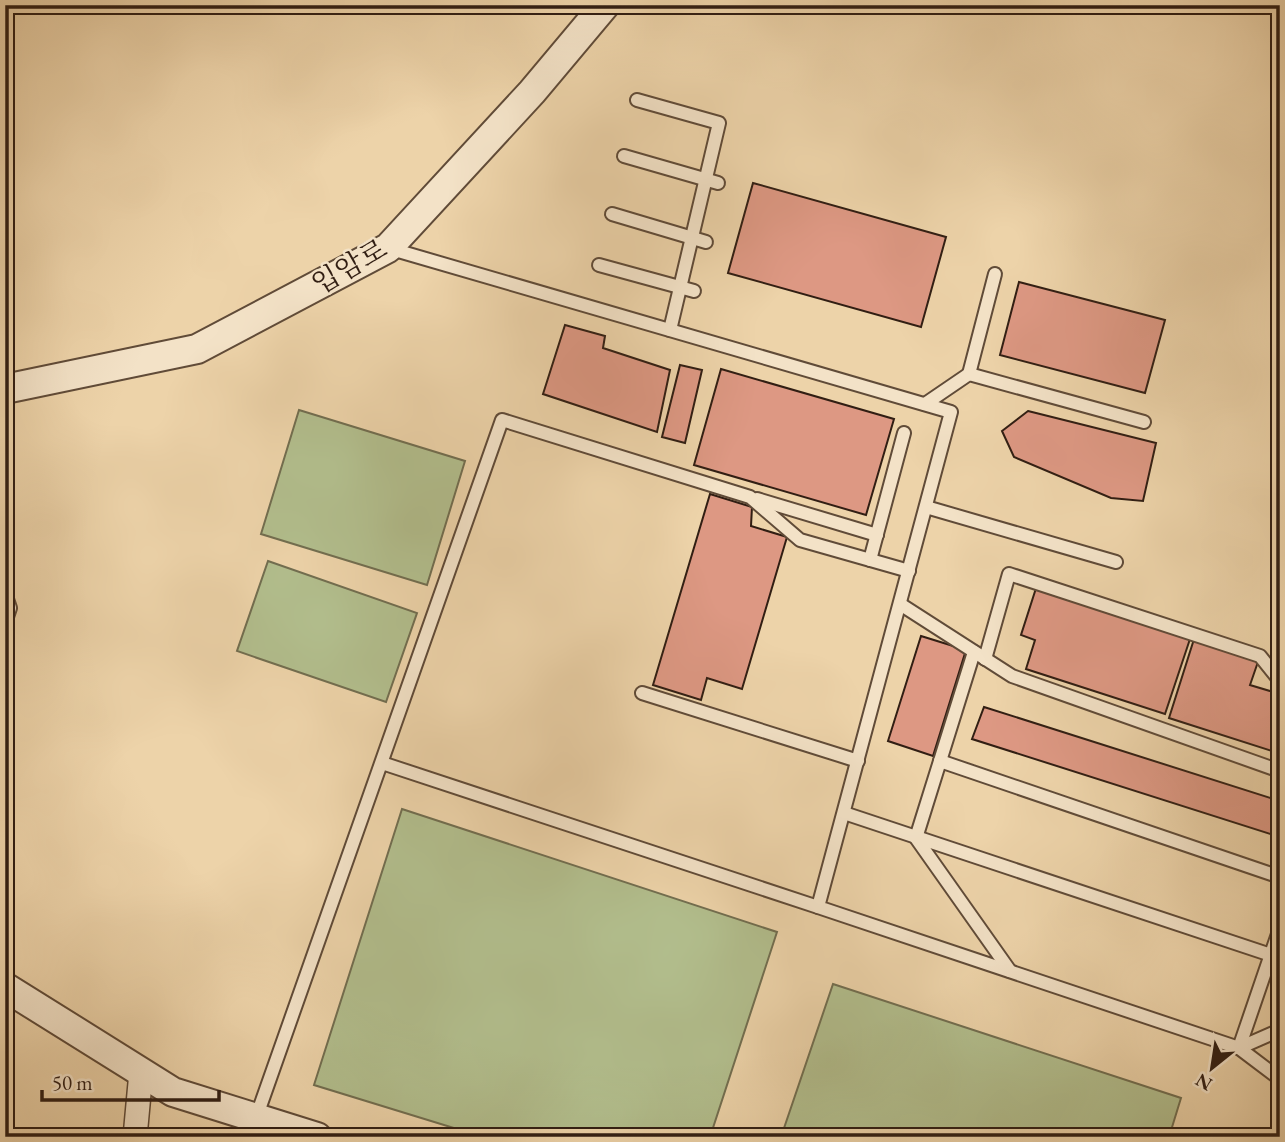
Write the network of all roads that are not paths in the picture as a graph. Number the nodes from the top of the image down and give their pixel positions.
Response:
1 (605, 5) edge
2 (637, 100) dead end
3 (624, 156) dead end
4 (712, 181) junction
5 (612, 214) dead end
6 (692, 238) junction
7 (706, 242) dead end
8 (388, 248) junction
9 (599, 265) dead end
10 (995, 274) dead end
11 (680, 287) junction
12 (694, 291) dead end
13 (670, 330) junction
14 (969, 374) junction
15 (5, 389) edge
16 (925, 404) junction
17 (1144, 422) dead end
18 (904, 433) dead end
19 (750, 497) junction
20 (926, 507) junction
21 (877, 536) junction
22 (870, 560) junction
23 (1115, 562) dead end
24 (908, 572) junction
25 (5, 593) edge
26 (900, 604) junction
27 (5, 623) edge
28 (979, 655) junction
29 (1280, 681) edge
30 (642, 693) dead end
31 (858, 761) junction
32 (940, 761) junction
33 (382, 763) junction
34 (1280, 771) edge
35 (844, 813) junction
36 (916, 838) junction
37 (1280, 877) edge
38 (818, 907) junction
39 (1280, 928) edge
40 (1271, 955) junction
41 (1010, 972) junction
42 (5, 987) edge
43 (1280, 1030) edge
44 (1239, 1048) junction
45 (141, 1072) junction
46 (1280, 1079) edge
47 (256, 1118) junction
48 (135, 1137) edge
49 (317, 1137) edge

1 - 8 street, 입암로
2 - 4 lane
3 - 4 lane
4 - 6 lane
5 - 6 lane
6 - 7 lane
6 - 11 lane
8 - 13 lane
8 - 15 street, 입암로
9 - 11 lane
10 - 14 lane
11 - 12 lane
11 - 13 lane
13 - 16 lane
14 - 16 lane
14 - 17 lane
16 - 20 lane
18 - 21 lane
19 - 21 lane
19 - 22 lane
19 - 33 lane
20 - 23 lane
20 - 24 lane
21 - 22 lane
22 - 24 lane
24 - 26 lane
25 - 27 lane
26 - 28 lane
26 - 31 lane
28 - 29 lane
28 - 32 lane
28 - 34 lane
30 - 31 lane
31 - 35 lane
32 - 36 lane
32 - 37 lane
33 - 38 lane
33 - 47 lane
35 - 36 lane
35 - 38 lane
36 - 40 lane
36 - 41 lane
38 - 41 lane
39 - 40 lane
40 - 44 lane
41 - 44 lane
42 - 45 street
43 - 44 lane
44 - 46 lane
45 - 47 street
45 - 48 street
47 - 49 street

